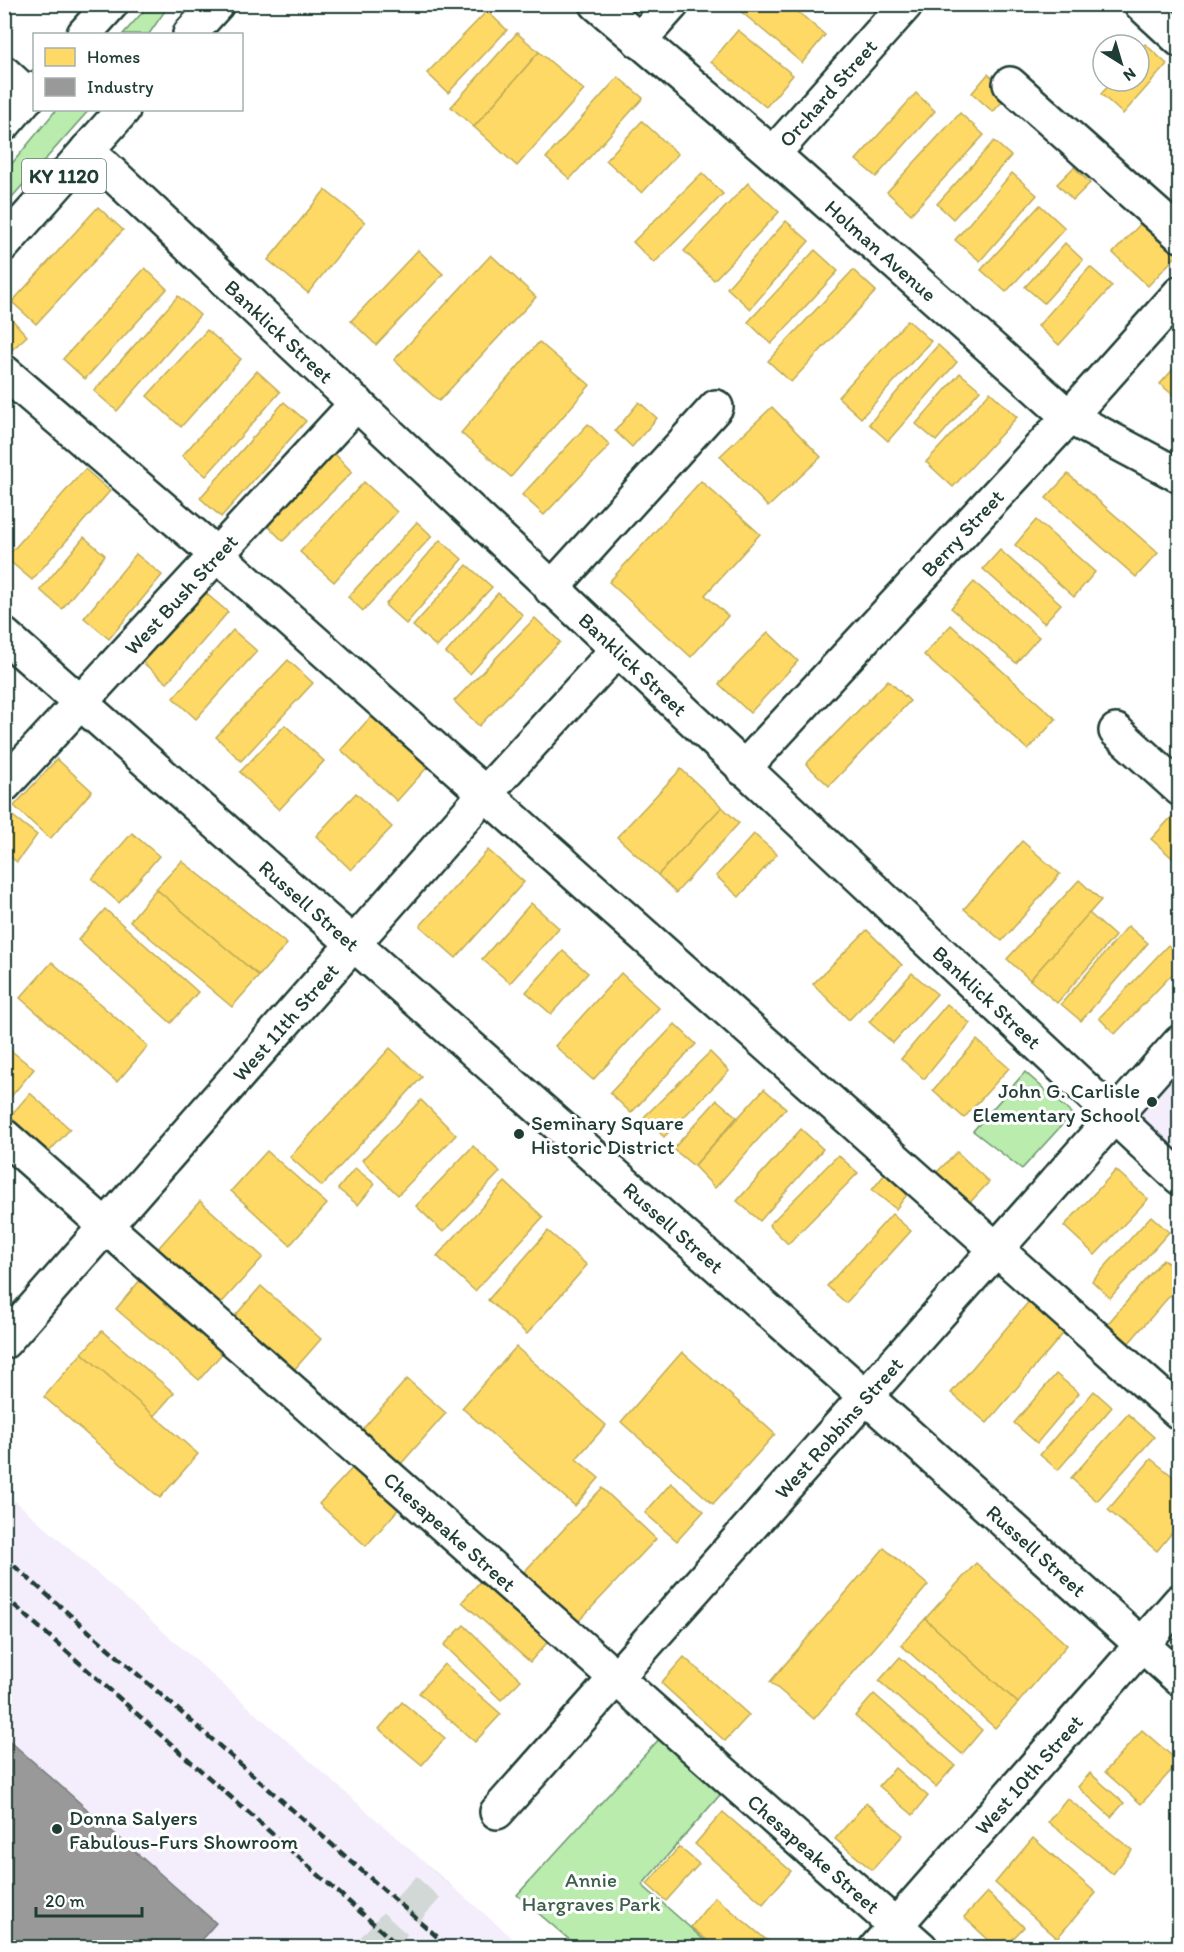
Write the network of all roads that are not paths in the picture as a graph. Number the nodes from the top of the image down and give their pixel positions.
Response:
1 (111, 4) edge
2 (217, 4) edge
3 (597, 4) edge
4 (672, 4) edge
5 (906, 4) edge
6 (1141, 4) edge
7 (85, 33) edge
8 (191, 33) edge
9 (1179, 40) edge
10 (639, 41) junction
11 (4, 73) edge
12 (1010, 84) dead end
13 (32, 93) edge
14 (122, 111) edge
15 (4, 124) edge
16 (87, 150) junction
17 (773, 154) junction
18 (1179, 235) edge
19 (4, 244) edge
20 (1179, 292) edge
21 (4, 372) edge
22 (357, 403) junction
23 (716, 407) dead end
24 (1069, 417) junction
25 (1179, 476) edge
26 (216, 554) junction
27 (551, 589) junction
28 (4, 635) edge
29 (616, 651) junction
30 (79, 702) junction
31 (1116, 730) dead end
32 (743, 769) junction
33 (4, 785) edge
34 (1179, 789) edge
35 (484, 795) junction
36 (353, 945) junction
37 (1179, 1042) edge
38 (1113, 1115) junction
39 (4, 1136) edge
40 (1179, 1178) edge
41 (106, 1226) junction
42 (994, 1248) junction
43 (4, 1342) edge
44 (865, 1396) junction
45 (1179, 1413) edge
46 (1179, 1601) edge
47 (1141, 1644) junction
48 (615, 1676) junction
49 (1179, 1679) edge
50 (497, 1812) dead end
51 (886, 1936) edge
52 (921, 1947) edge

1 - 7 street
2 - 8 street
3 - 10 street, Holman Avenue
4 - 10 street
5 - 17 street, Orchard Street
6 - 9 street
10 - 17 street, Holman Avenue
11 - 13 street
12 - 18 street
13 - 15 street
14 - 16 street, KY 1120
16 - 19 street, KY 1120
16 - 22 street, Banklick Street
17 - 24 street, Holman Avenue
20 - 24 street, Berry Street
21 - 26 street
22 - 26 street, West Bush Street
22 - 27 street, Banklick Street
23 - 27 street
24 - 25 street, Holman Avenue
24 - 32 street, Berry Street
26 - 30 street, West Bush Street
26 - 35 street
27 - 29 street, Banklick Street
28 - 30 street, Russell Street
29 - 32 street, Banklick Street
29 - 35 street, West 11th Street
30 - 33 street, West Bush Street
30 - 36 street, Russell Street
31 - 34 street
32 - 38 street, Banklick Street
35 - 36 street, West 11th Street
35 - 42 street
36 - 41 street, West 11th Street
36 - 44 street, Russell Street
37 - 38 street, West Robbins Street
38 - 40 street, Banklick Street
38 - 42 street, West Robbins Street
39 - 41 street, Chesapeake Street
41 - 43 street, West 11th Street
41 - 48 street, Chesapeake Street
42 - 44 street, West Robbins Street
42 - 45 street
44 - 47 street, Russell Street
44 - 48 street, West Robbins Street
46 - 47 street, West 10th Street
47 - 49 street, Russell Street
47 - 51 street, West 10th Street
48 - 50 street, West Robbins Street
48 - 51 street, Chesapeake Street
51 - 52 street, Chesapeake Street

